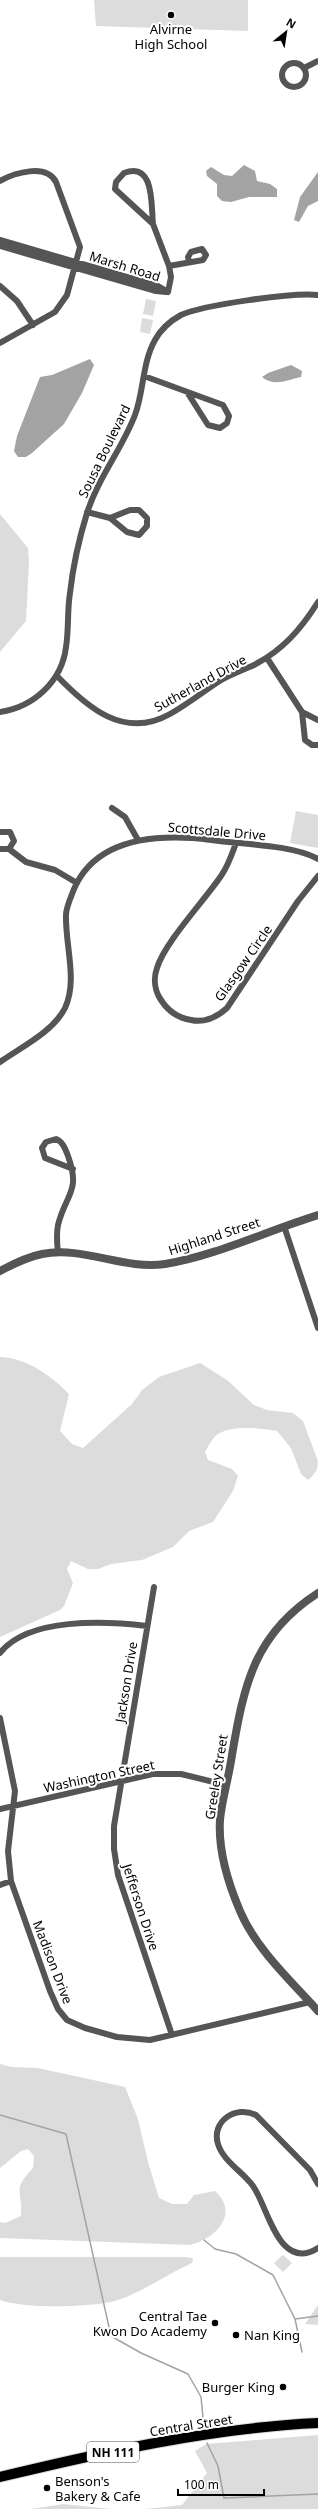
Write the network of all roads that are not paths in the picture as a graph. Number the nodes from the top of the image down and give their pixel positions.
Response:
1 (318, 61) edge
2 (304, 68) junction
3 (0, 181) edge
4 (153, 224) junction
5 (0, 240) edge
6 (0, 246) edge
7 (189, 262) dead end
8 (76, 265) junction
9 (169, 266) junction
10 (0, 286) edge
11 (318, 296) edge
12 (33, 324) junction
13 (0, 343) edge
14 (144, 376) junction
15 (186, 392) junction
16 (88, 512) junction
17 (110, 518) junction
18 (318, 602) edge
19 (267, 658) junction
20 (57, 676) junction
21 (0, 712) edge
22 (302, 712) junction
23 (318, 720) edge
24 (318, 745) edge
25 (112, 808) dead end
26 (0, 832) edge
27 (138, 840) junction
28 (236, 843) junction
29 (0, 849) edge
30 (8, 849) junction
31 (318, 859) edge
32 (318, 876) edge
33 (77, 883) junction
34 (0, 1062) edge
35 (73, 1169) junction
36 (318, 1215) edge
37 (284, 1226) junction
38 (58, 1253) junction
39 (0, 1271) edge
40 (318, 1328) edge
41 (154, 1586) dead end
42 (318, 1593) edge
43 (147, 1626) junction
44 (0, 1653) edge
45 (0, 1718) edge
46 (122, 1782) junction
47 (226, 1785) junction
48 (13, 1806) junction
49 (0, 1809) edge
50 (11, 1882) junction
51 (0, 1885) edge
52 (310, 2002) junction
53 (318, 2011) edge
54 (172, 2035) junction
55 (318, 2184) edge
56 (318, 2248) edge
57 (318, 2423) edge
58 (0, 2477) edge

1 - 2 street
2 - 2 street
3 - 8 street
4 - 4 street
4 - 9 street
5 - 8 street, Marsh Road
6 - 8 street, Marsh Road
7 - 9 street
8 - 9 street, Marsh Road
8 - 12 street
10 - 12 street
11 - 14 street, Sousa Boulevard
12 - 13 street
14 - 15 street
14 - 16 street, Sousa Boulevard
15 - 15 street
16 - 17 street
16 - 20 street, Sousa Boulevard
17 - 17 street
18 - 19 street, Sutherland Drive
19 - 20 street, Sutherland Drive
19 - 22 street
20 - 21 street, Sousa Boulevard
22 - 23 street
22 - 24 street
25 - 27 street
26 - 30 street
27 - 28 street, Scottsdale Drive
27 - 33 street, Scottsdale Drive
28 - 31 street, Scottsdale Drive
28 - 32 street, Glasgow Circle
29 - 30 street
30 - 33 street
33 - 34 street, Scottsdale Drive
35 - 35 street
35 - 38 street
36 - 37 street, Highland Street
37 - 38 street, Highland Street
37 - 40 street
38 - 39 street, Highland Street
41 - 43 street, Jackson Drive
42 - 47 street, Greeley Street
43 - 44 street
43 - 46 street, Jackson Drive
45 - 48 street, Madison Drive
46 - 47 street, Washington Street
46 - 48 street, Washington Street
46 - 54 street, Jefferson Drive
47 - 52 street, Greeley Street
48 - 49 street, Washington Street
48 - 50 street, Madison Drive
50 - 51 street
50 - 54 street, Madison Drive
52 - 53 street, Greeley Street
52 - 54 street, Madison Drive
55 - 56 street
57 - 58 main road, Central Street / NH 111

